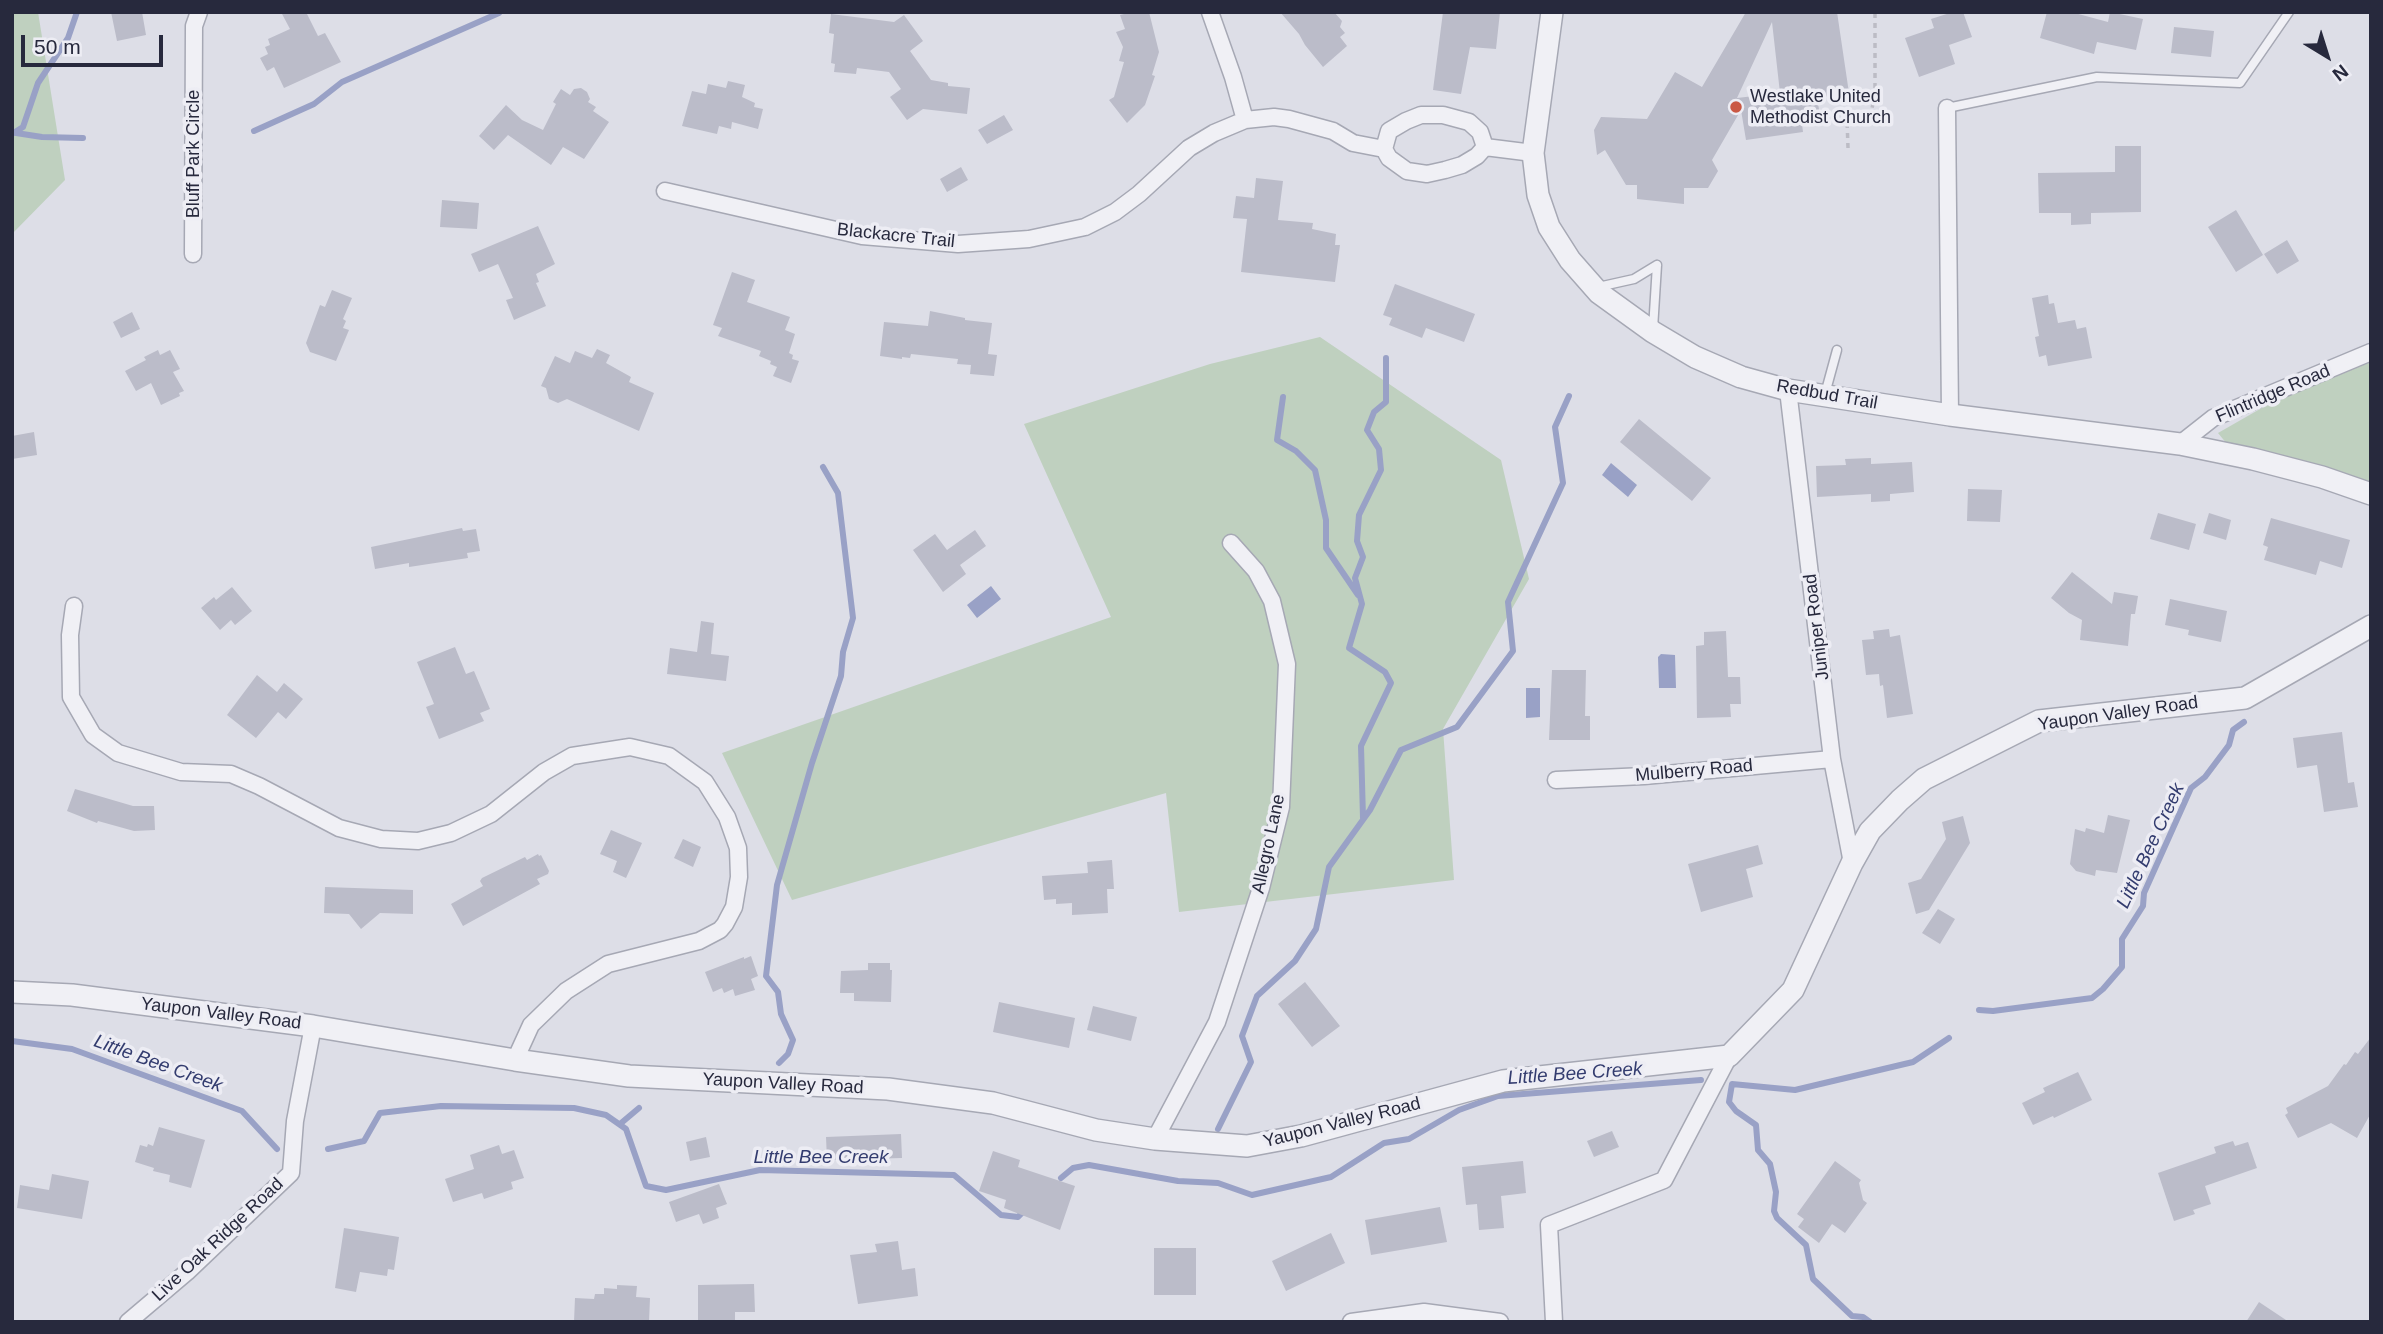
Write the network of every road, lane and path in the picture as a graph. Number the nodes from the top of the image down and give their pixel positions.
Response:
1 (199, 12) edge
2 (1210, 12) edge
3 (1552, 12) edge
4 (1875, 12) edge
5 (2289, 12) edge
6 (1947, 108) joint
7 (1245, 120) junction
8 (1485, 147) junction
9 (1848, 148) dead end
10 (1384, 149) junction
11 (1532, 153) junction
12 (665, 191) dead end
13 (193, 254) dead end
14 (1595, 288) junction
15 (1653, 332) junction
16 (1837, 350) dead end
17 (2371, 352) edge
18 (1788, 390) junction
19 (1825, 395) junction
20 (1950, 415) junction
21 (2180, 444) junction
22 (2371, 494) edge
23 (1231, 543) dead end
24 (74, 606) dead end
25 (2371, 626) edge
26 (1832, 759) junction
27 (1556, 780) dead end
28 (1852, 863) junction
29 (12, 992) edge
30 (313, 1026) junction
31 (1729, 1056) junction
32 (514, 1060) junction
33 (1155, 1139) junction
34 (128, 1322) edge
35 (1351, 1322) edge
36 (1500, 1322) edge
37 (1554, 1322) edge

1 - 13 street, Bluff Park Circle
2 - 7 street
3 - 11 street, Redbud Trail
4 - 9 path
5 - 6 lane
6 - 20 street
7 - 10 street, Blackacre Trail
7 - 12 street, Blackacre Trail
8 - 10 street, Blackacre Trail
8 - 10 street
8 - 11 street
11 - 14 street, Redbud Trail
14 - 15 street, Redbud Trail
14 - 15 lane
15 - 18 street, Redbud Trail
16 - 19 lane
17 - 21 street, Flintridge Road
18 - 19 street, Redbud Trail
18 - 26 street, Juniper Road
19 - 20 street, Redbud Trail
20 - 21 street, Redbud Trail
21 - 22 street, Redbud Trail
23 - 33 street, Allegro Lane
24 - 32 street
25 - 28 street, Yaupon Valley Road
26 - 27 street, Mulberry Road
26 - 28 street, Juniper Road
28 - 31 street, Yaupon Valley Road
29 - 30 street, Yaupon Valley Road
30 - 32 street, Yaupon Valley Road
30 - 34 street, Live Oak Ridge Road
31 - 33 street, Yaupon Valley Road
31 - 37 street
32 - 33 street, Yaupon Valley Road
35 - 36 street

